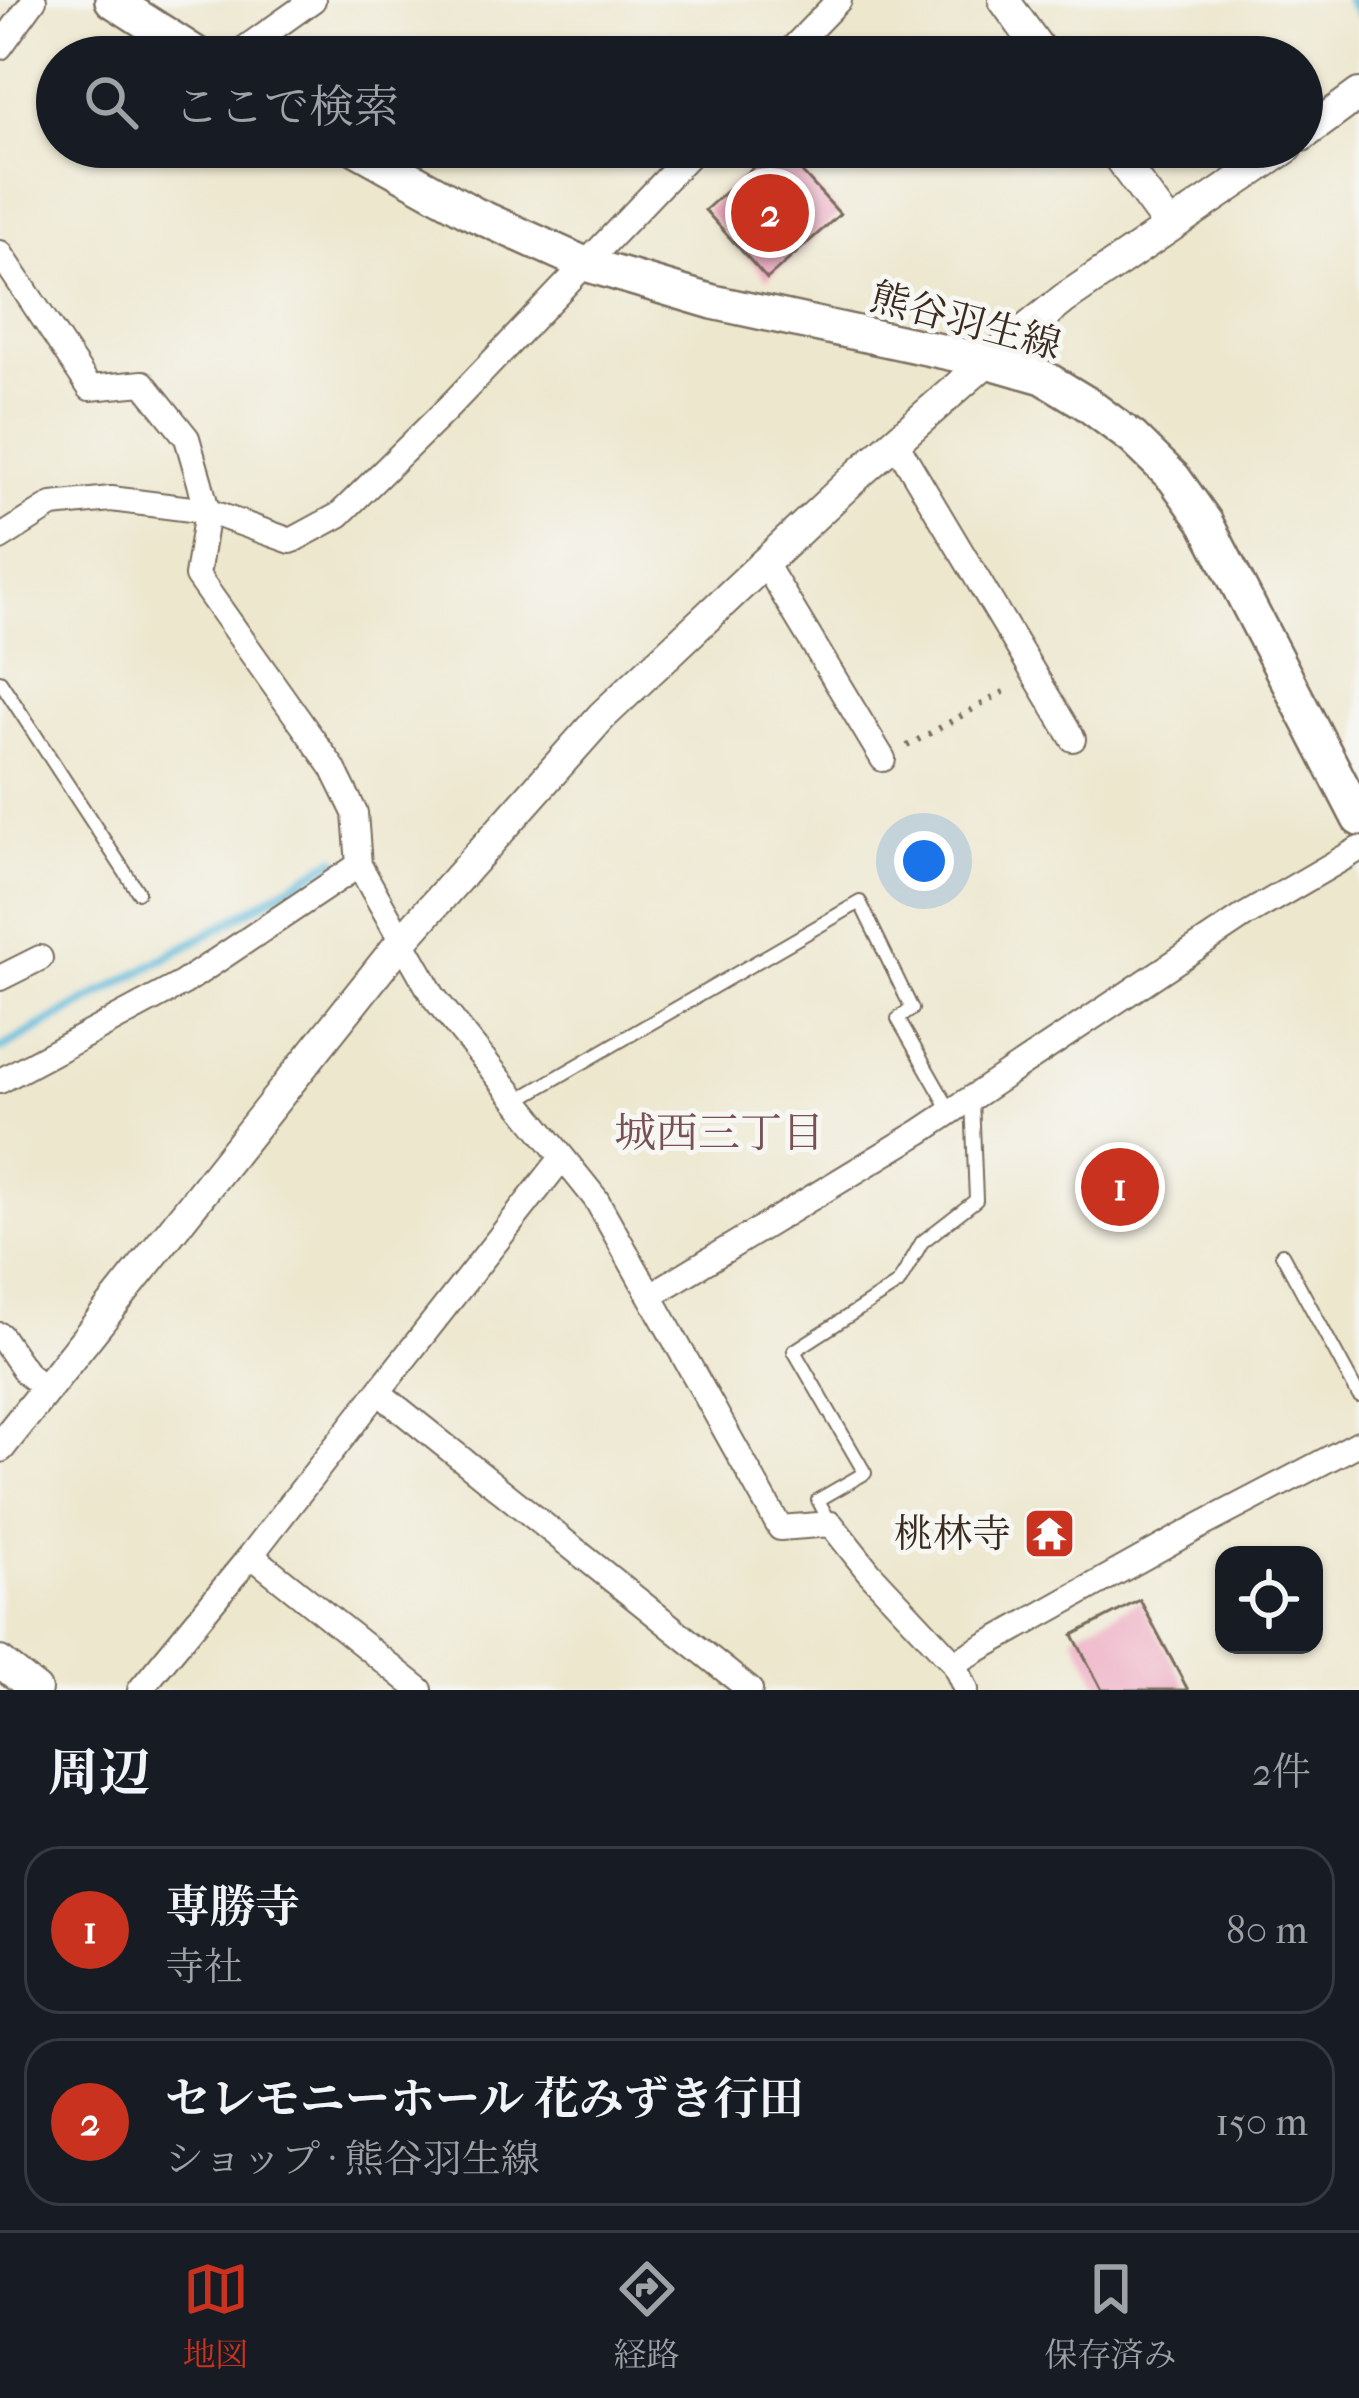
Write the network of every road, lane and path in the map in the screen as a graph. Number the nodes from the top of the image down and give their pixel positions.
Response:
1 (34, 0) edge
2 (112, 0) edge
3 (313, 0) edge
4 (839, 0) edge
5 (1004, 0) edge
6 (168, 36) edge
7 (262, 36) edge
8 (804, 36) edge
9 (1031, 36) edge
10 (0, 47) edge
11 (1359, 94) edge
12 (1323, 121) edge
13 (391, 168) edge
14 (677, 168) edge
15 (1126, 168) edge
16 (1256, 168) edge
17 (1169, 226) junction
18 (0, 253) edge
19 (585, 264) junction
20 (987, 361) junction
21 (895, 441) junction
22 (207, 511) junction
23 (0, 538) edge
24 (764, 562) junction
25 (1035, 675) junction
26 (0, 681) edge
27 (1073, 739) dead end
28 (883, 759) joint
29 (1359, 819) edge
30 (1359, 848) edge
31 (359, 866) junction
32 (138, 892) dead end
33 (401, 942) junction
34 (40, 958) dead end
35 (0, 978) edge
36 (0, 1082) edge
37 (517, 1101) junction
38 (961, 1105) junction
39 (562, 1158) junction
40 (1282, 1254) dead end
41 (661, 1288) junction
42 (0, 1335) edge
43 (46, 1389) junction
44 (378, 1392) junction
45 (1359, 1396) edge
46 (1359, 1443) edge
47 (0, 1448) edge
48 (831, 1524) junction
49 (251, 1555) junction
50 (0, 1662) edge
51 (954, 1663) junction
52 (36, 1690) edge
53 (140, 1690) edge
54 (420, 1690) edge
55 (750, 1690) edge
56 (967, 1690) edge

1 - 10 street
2 - 6 main road
3 - 7 street
4 - 8 street
5 - 9 street
11 - 12 street
13 - 19 main road, 熊谷羽生線
14 - 19 street
15 - 17 street
16 - 17 street
17 - 20 street
18 - 22 street
19 - 20 main road, 熊谷羽生線
19 - 22 street
20 - 21 street
20 - 29 main road, 熊谷羽生線
21 - 24 street
21 - 25 street
22 - 23 street
22 - 31 street
24 - 28 street
24 - 33 street
25 - 27 street
25 - 28 path
26 - 32 lane
30 - 38 street
31 - 33 street
31 - 36 street
33 - 37 street
33 - 43 street
34 - 35 street
37 - 38 lane
37 - 39 street
38 - 41 street
38 - 48 lane
39 - 41 street
39 - 44 street
40 - 45 lane
41 - 48 street
42 - 43 street
43 - 47 street
44 - 49 street
44 - 55 street
46 - 51 street
48 - 51 street
49 - 53 street
49 - 54 street
50 - 52 street
51 - 56 street

